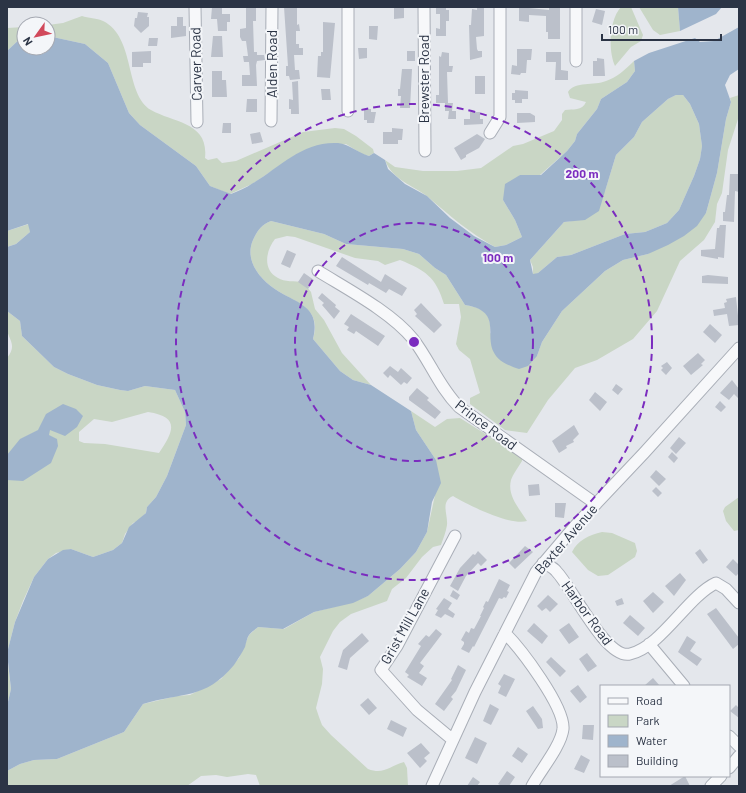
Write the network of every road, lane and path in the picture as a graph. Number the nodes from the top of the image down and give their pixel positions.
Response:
1 (195, 7) edge
2 (272, 7) edge
3 (348, 7) edge
4 (424, 7) edge
5 (500, 7) edge
6 (576, 7) edge
7 (576, 61) dead end
8 (348, 111) dead end
9 (271, 121) dead end
10 (197, 122) dead end
11 (490, 133) dead end
12 (425, 151) dead end
13 (318, 271) dead end
14 (739, 348) edge
15 (596, 504) junction
16 (455, 536) dead end
17 (543, 562) junction
18 (739, 604) edge
19 (505, 633) junction
20 (649, 644) junction
21 (683, 685) edge
22 (730, 737) edge
23 (453, 740) junction
24 (739, 746) edge
25 (739, 756) edge
26 (730, 767) edge
27 (720, 777) edge
28 (432, 786) edge
29 (532, 786) edge
30 (711, 786) edge

1 - 10 street, Carver Road
2 - 9 street, Alden Road
3 - 8 street
4 - 12 street, Brewster Road
5 - 11 street
6 - 7 street
13 - 15 street, Prince Road
14 - 15 street, Baxter Avenue
15 - 17 street, Baxter Avenue
16 - 23 street, Grist Mill Lane
17 - 19 street, Baxter Avenue
17 - 20 street, Harbor Road
18 - 20 street, Harbor Road
19 - 23 street, Baxter Avenue
19 - 29 street
20 - 21 street
22 - 24 street
23 - 28 street, Baxter Avenue
25 - 26 street
27 - 30 street

